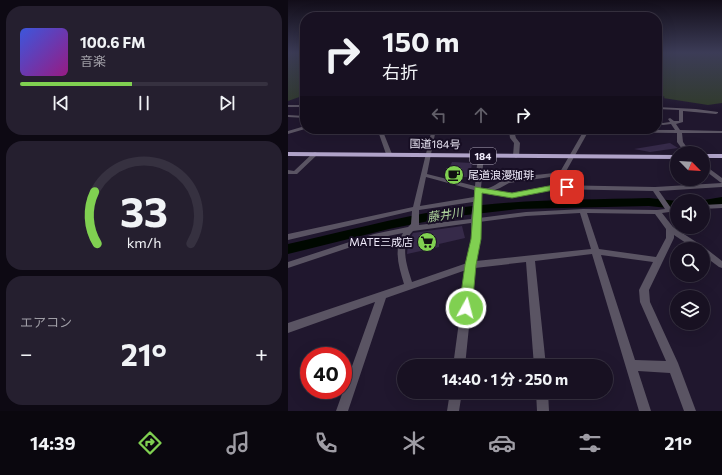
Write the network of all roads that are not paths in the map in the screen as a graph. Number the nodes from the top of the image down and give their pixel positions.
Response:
1 (288, 106) edge
2 (300, 106) edge
3 (662, 108) edge
4 (681, 110) junction
5 (716, 113) dead end
6 (288, 116) edge
7 (300, 117) edge
8 (672, 121) junction
9 (662, 122) edge
10 (300, 129) edge
11 (662, 131) edge
12 (679, 132) junction
13 (722, 132) edge
14 (288, 133) edge
15 (382, 134) edge
16 (433, 134) edge
17 (512, 134) edge
18 (584, 134) edge
19 (683, 146) edge
20 (288, 154) edge
21 (315, 154) junction
22 (389, 154) junction
23 (428, 155) junction
24 (483, 156) junction
25 (516, 156) junction
26 (710, 156) edge
27 (722, 156) edge
28 (572, 157) junction
29 (670, 157) edge
30 (288, 172) edge
31 (710, 172) edge
32 (424, 175) junction
33 (722, 181) edge
34 (722, 185) edge
35 (478, 189) junction
36 (485, 191) junction
37 (656, 191) junction
38 (477, 201) junction
39 (722, 206) edge
40 (710, 207) edge
41 (670, 208) edge
42 (670, 209) edge
43 (416, 210) junction
44 (583, 211) junction
45 (657, 212) junction
46 (475, 220) junction
47 (412, 227) junction
48 (670, 229) edge
49 (670, 234) edge
50 (678, 234) edge
51 (288, 237) edge
52 (690, 242) edge
53 (595, 251) junction
54 (710, 256) edge
55 (530, 258) junction
56 (658, 260) junction
57 (288, 265) edge
58 (471, 265) junction
59 (722, 265) edge
60 (409, 287) junction
61 (382, 297) junction
62 (288, 328) edge
63 (460, 359) edge
64 (539, 359) edge
65 (630, 365) junction
66 (674, 367) junction
67 (455, 399) edge
68 (542, 399) edge
69 (342, 411) edge
70 (453, 411) edge
71 (543, 411) edge
72 (645, 411) edge
73 (690, 411) edge

1 - 2 street
3 - 4 street
4 - 5 street
4 - 8 street
6 - 7 street
8 - 9 street
8 - 12 street
10 - 14 street
11 - 12 street
12 - 13 street
12 - 19 street
15 - 22 street
16 - 23 street
17 - 25 street
18 - 28 street
20 - 21 highway, 国道184号 / 184
21 - 22 highway, 国道184号 / 184
21 - 30 street
22 - 23 highway, 国道184号 / 184
23 - 24 highway, 国道184号 / 184
23 - 32 street
24 - 25 highway, 国道184号 / 184
24 - 35 street
25 - 28 highway, 国道184号 / 184
26 - 27 highway
28 - 29 highway, 国道184号 / 184
28 - 36 street
31 - 33 street
32 - 35 street
32 - 43 street
34 - 37 street
35 - 36 street
35 - 38 street
36 - 37 street
37 - 41 street
38 - 43 street
38 - 46 street
39 - 40 street
42 - 45 street
43 - 47 street
43 - 51 street
44 - 45 street
44 - 46 street
44 - 53 street
45 - 48 street
46 - 47 street
46 - 58 street
47 - 57 street
47 - 60 street
49 - 56 street
50 - 52 street
53 - 55 street
53 - 56 street
53 - 65 street
54 - 59 street
55 - 58 street
55 - 64 street
56 - 66 street
58 - 60 street
58 - 63 street
60 - 61 street
61 - 62 street
61 - 69 street
65 - 66 street
65 - 72 street
66 - 73 street
67 - 70 street
68 - 71 street

